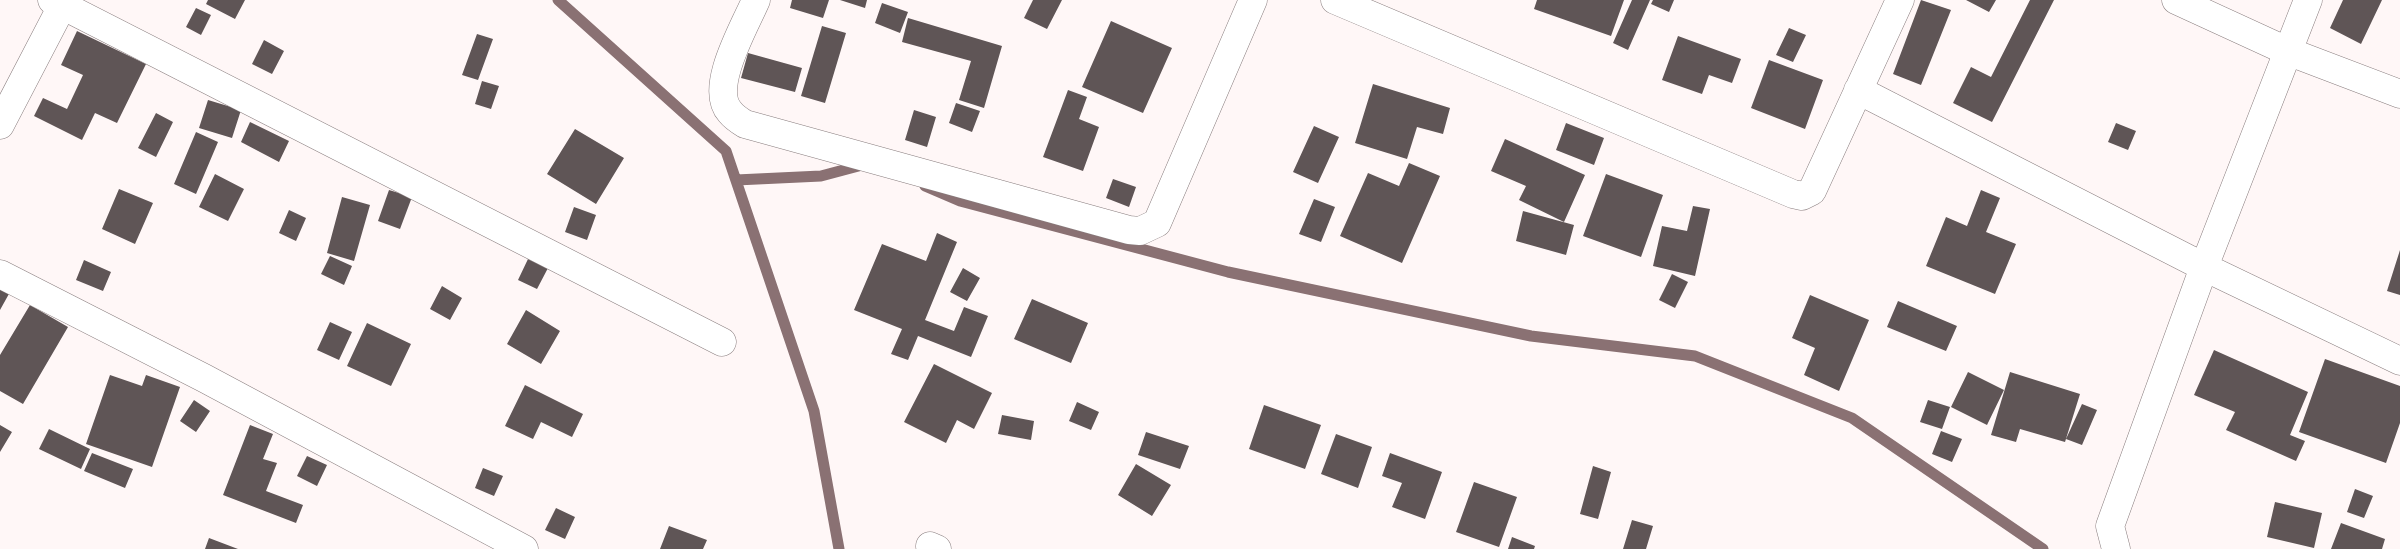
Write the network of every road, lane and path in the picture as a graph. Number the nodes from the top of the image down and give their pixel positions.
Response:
1 (756, 0) edge
2 (1254, 0) edge
3 (1334, 0) edge
4 (1900, 0) edge
5 (2176, 0) edge
6 (2308, 0) edge
7 (57, 3) edge
8 (2286, 51) junction
9 (1858, 90) junction
10 (2400, 94) edge
11 (0, 125) edge
12 (2204, 267) junction
13 (0, 274) edge
14 (722, 342) dead end
15 (2400, 361) edge
16 (524, 549) edge
17 (2116, 549) edge

1 - 2 street
3 - 9 street
4 - 9 street
5 - 8 street
6 - 8 street
7 - 11 street
7 - 14 street
8 - 10 street
8 - 12 street
9 - 12 street
12 - 15 street
12 - 17 street
13 - 16 street

